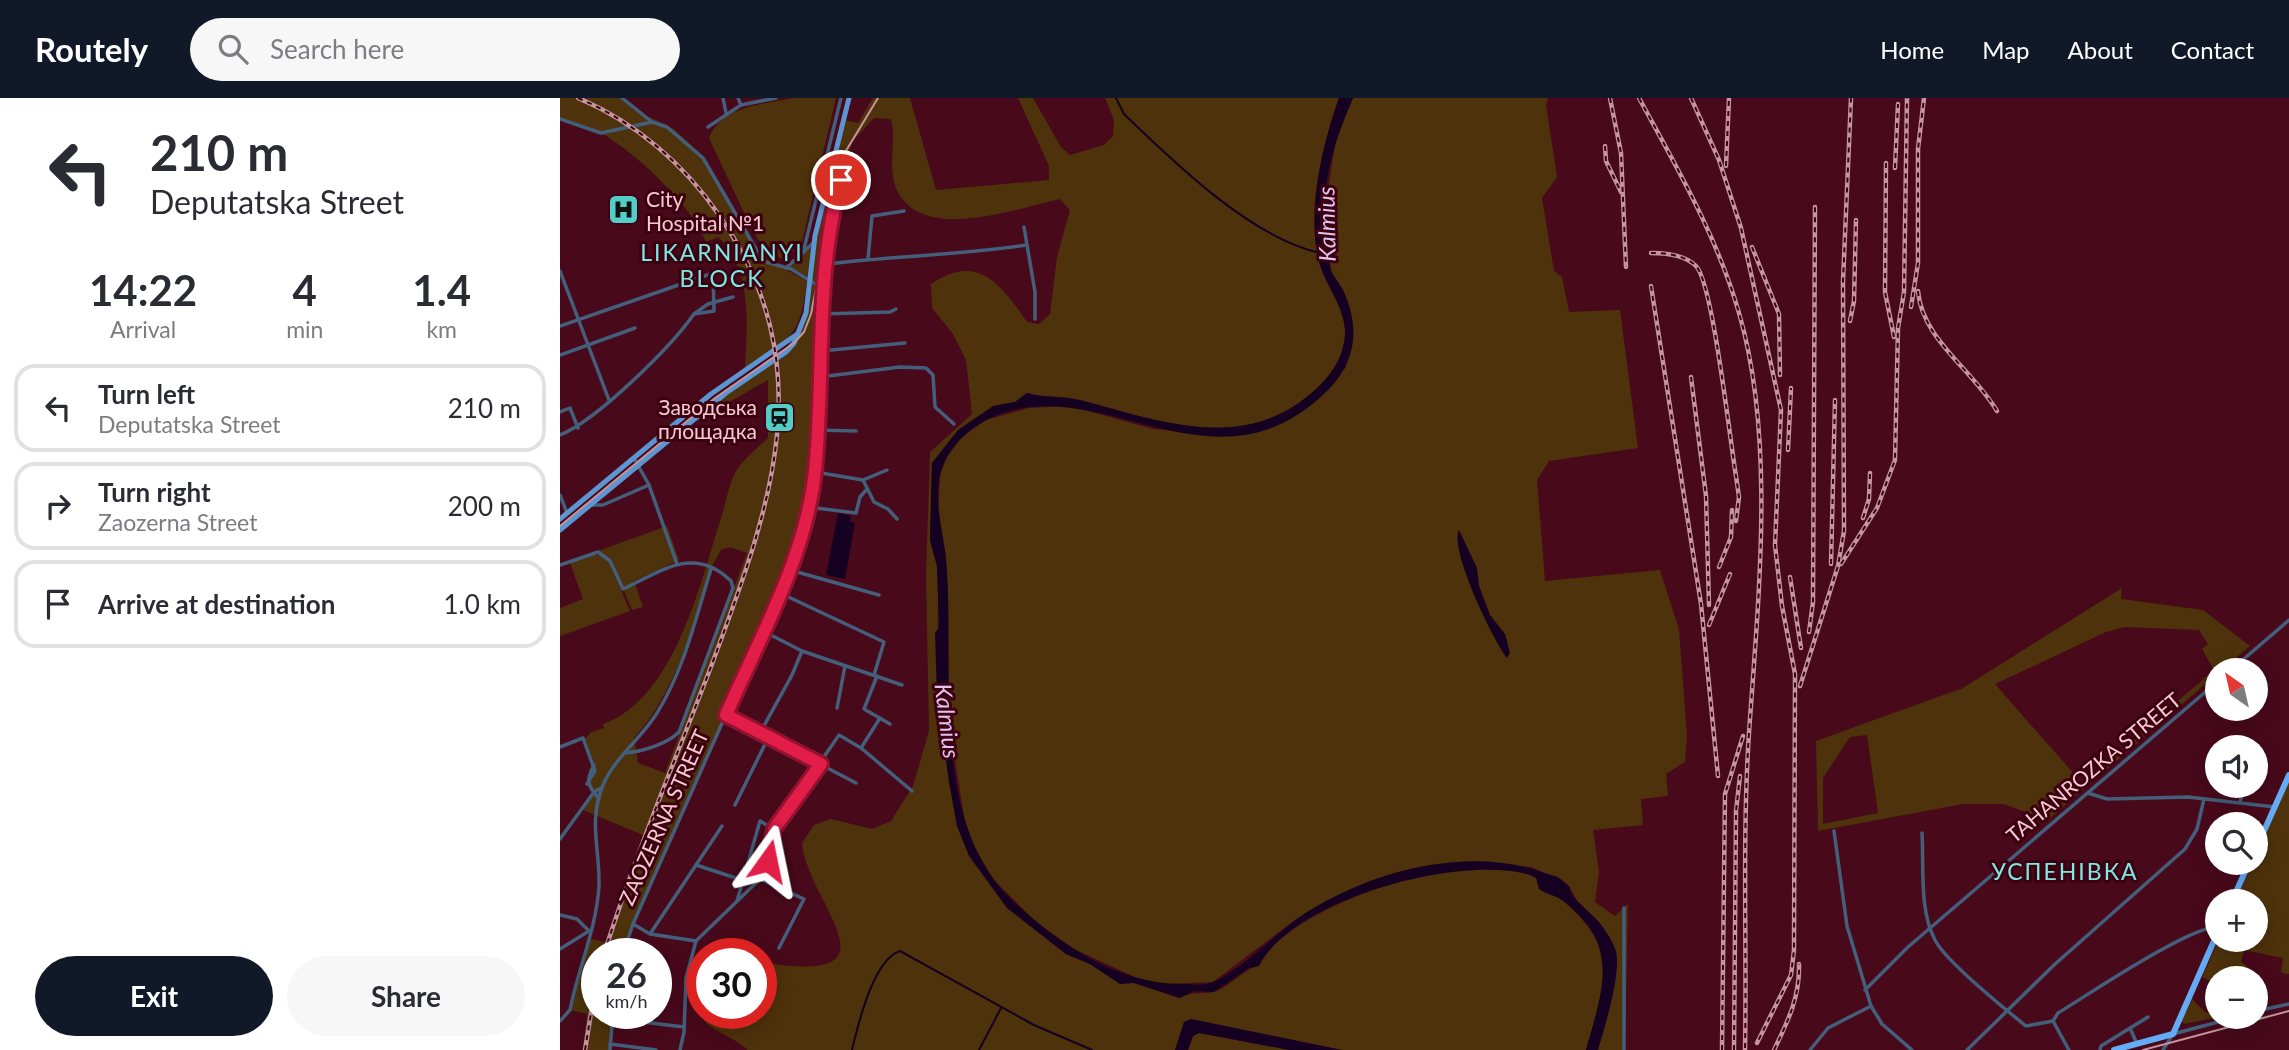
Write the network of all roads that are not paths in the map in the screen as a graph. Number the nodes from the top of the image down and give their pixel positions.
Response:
1 (622, 98) edge
2 (723, 98) edge
3 (738, 98) edge
4 (776, 98) edge
5 (841, 98) edge
6 (849, 98) edge
7 (741, 105) junction
8 (726, 113) junction
9 (560, 119) edge
10 (652, 122) junction
11 (708, 127) dead end
12 (845, 165) dead end
13 (904, 211) dead end
14 (1024, 227) dead end
15 (814, 243) junction
16 (1026, 245) junction
17 (803, 253) junction
18 (867, 259) junction
19 (826, 264) junction
20 (786, 268) junction
21 (560, 271) edge
22 (810, 280) junction
23 (566, 287) junction
24 (822, 288) junction
25 (560, 289) edge
26 (733, 297) dead end
27 (714, 302) junction
28 (896, 309) dead end
29 (694, 314) junction
30 (822, 314) junction
31 (578, 319) junction
32 (1035, 319) dead end
33 (560, 326) edge
34 (635, 328) dead end
35 (798, 333) junction
36 (905, 343) dead end
37 (588, 345) junction
38 (821, 351) junction
39 (560, 355) edge
40 (820, 377) junction
41 (609, 400) junction
42 (560, 412) edge
43 (954, 424) dead end
44 (578, 428) junction
45 (817, 430) junction
46 (856, 431) dead end
47 (560, 435) edge
48 (634, 458) junction
49 (639, 465) junction
50 (887, 470) dead end
51 (815, 472) junction
52 (863, 480) junction
53 (649, 485) junction
54 (867, 489) junction
55 (560, 495) edge
56 (590, 505) junction
57 (808, 507) junction
58 (564, 509) edge
59 (560, 519) edge
60 (897, 519) dead end
61 (570, 522) junction
62 (560, 530) edge
63 (677, 564) junction
64 (560, 565) edge
65 (711, 569) junction
66 (790, 570) junction
67 (780, 593) junction
68 (879, 595) dead end
69 (2289, 620) edge
70 (763, 631) junction
71 (802, 651) junction
72 (2245, 658) edge
73 (845, 666) junction
74 (876, 676) junction
75 (902, 685) dead end
76 (2205, 692) edge
77 (837, 708) dead end
78 (726, 715) junction
79 (880, 718) junction
80 (890, 724) dead end
81 (760, 733) junction
82 (769, 737) junction
83 (560, 747) edge
84 (861, 748) junction
85 (623, 754) junction
86 (821, 764) junction
87 (2289, 775) edge
88 (856, 783) dead end
89 (603, 787) junction
90 (912, 791) dead end
91 (594, 792) junction
92 (2088, 793) junction
93 (2241, 798) edge
94 (599, 799) junction
95 (2204, 799) junction
96 (2240, 802) junction
97 (735, 805) dead end
98 (2275, 807) junction
99 (2268, 822) edge
100 (722, 826) dead end
101 (774, 829) junction
102 (1834, 831) dead end
103 (1922, 833) dead end
104 (561, 840) edge
105 (696, 865) junction
106 (760, 879) junction
107 (743, 880) junction
108 (737, 901) junction
109 (1624, 908) dead end
110 (560, 915) edge
111 (633, 924) junction
112 (1932, 928) junction
113 (2205, 929) edge
114 (589, 932) junction
115 (650, 934) junction
116 (628, 938) edge
117 (699, 938) edge
118 (686, 939) edge
119 (779, 948) dead end
120 (560, 949) edge
121 (2209, 952) edge
122 (686, 978) edge
123 (1865, 990) junction
124 (2289, 1004) edge
125 (1871, 1006) junction
126 (2268, 1008) edge
127 (2006, 1010) junction
128 (2148, 1017) dead end
129 (560, 1021) edge
130 (2053, 1021) junction
131 (672, 1026) edge
132 (2205, 1026) edge
133 (684, 1027) junction
134 (2130, 1028) junction
135 (611, 1029) edge
136 (2173, 1034) junction
137 (610, 1044) junction
138 (2137, 1044) junction
139 (610, 1050) edge
140 (656, 1050) edge
141 (680, 1050) edge
142 (1623, 1050) edge
143 (1810, 1050) edge
144 (1912, 1050) edge
145 (1966, 1050) edge
146 (2069, 1050) edge
147 (2100, 1050) edge
148 (2115, 1050) edge
149 (2163, 1050) edge

1 - 10 street
2 - 8 street
3 - 7 street
4 - 7 street
5 - 17 street
6 - 15 main road
7 - 8 street
8 - 11 street
9 - 10 street
10 - 20 street
12 - 19 street, ZAOZERNA STREET
13 - 18 street
14 - 16 street
15 - 17 street
15 - 22 main road
16 - 18 street
16 - 32 street
17 - 20 street
18 - 19 street
19 - 24 street, ZAOZERNA STREET
20 - 22 street
21 - 23 street
22 - 24 street
22 - 35 main road
23 - 25 street
23 - 31 street
24 - 30 street, ZAOZERNA STREET
26 - 27 street
27 - 29 street
27 - 29 street
27 - 31 street
28 - 30 street
29 - 41 street
30 - 38 street, ZAOZERNA STREET
31 - 33 street
31 - 37 street
34 - 37 street
35 - 48 main road
35 - 49 main road
36 - 38 street
37 - 39 street
37 - 41 street
38 - 40 street, ZAOZERNA STREET
40 - 43 street
40 - 45 street, ZAOZERNA STREET
41 - 44 street
42 - 44 street
44 - 47 street
45 - 46 street
45 - 51 street, ZAOZERNA STREET
48 - 49 street
48 - 58 main road
49 - 53 street
49 - 56 main road
50 - 52 street
51 - 52 street
51 - 57 street, ZAOZERNA STREET
52 - 54 street
53 - 56 street
53 - 63 street
54 - 57 street
54 - 60 street
55 - 58 street
56 - 61 main road
57 - 66 street, ZAOZERNA STREET
58 - 59 main road
58 - 61 main road
61 - 62 main road
63 - 64 street
63 - 65 street
65 - 85 street
65 - 85 street
66 - 67 street, ZAOZERNA STREET
66 - 68 street
67 - 70 street, ZAOZERNA STREET
67 - 74 street
69 - 72 street
70 - 71 street
70 - 78 street, ZAOZERNA STREET
71 - 73 street
71 - 81 street
73 - 74 street
73 - 77 street
74 - 75 street
74 - 79 street
76 - 92 street, TAHANROZKA STREET
78 - 81 street
78 - 111 street, ZAOZERNA STREET
79 - 80 street
79 - 84 street
81 - 82 street
82 - 86 street
82 - 97 street
83 - 91 street
84 - 86 street
84 - 90 street
85 - 89 street
86 - 88 street
86 - 101 street
87 - 98 highway
89 - 91 street
89 - 94 street
91 - 94 street
91 - 104 street
92 - 95 street
92 - 112 street, TAHANROZKA STREET
93 - 96 street
94 - 114 street
95 - 96 street
95 - 127 street
96 - 98 street
98 - 99 highway
100 - 105 street
101 - 106 street
101 - 107 street
102 - 123 street
103 - 112 street
105 - 107 street
105 - 115 street
106 - 108 street
106 - 119 street
107 - 108 street
108 - 117 street
109 - 142 street
110 - 114 street
111 - 115 street
111 - 116 street, ZAOZERNA STREET
112 - 123 street, TAHANROZKA STREET
112 - 127 street
113 - 130 street
114 - 120 street
114 - 129 street
115 - 118 street
121 - 136 highway
122 - 133 street
123 - 125 street
124 - 126 street
125 - 143 street
125 - 144 street
127 - 130 street
127 - 145 street
128 - 134 street
130 - 146 street
131 - 133 street
132 - 136 street
133 - 141 street
134 - 138 street
134 - 147 street
135 - 137 street
136 - 138 highway
136 - 149 street
137 - 139 street
137 - 140 street
138 - 148 highway

